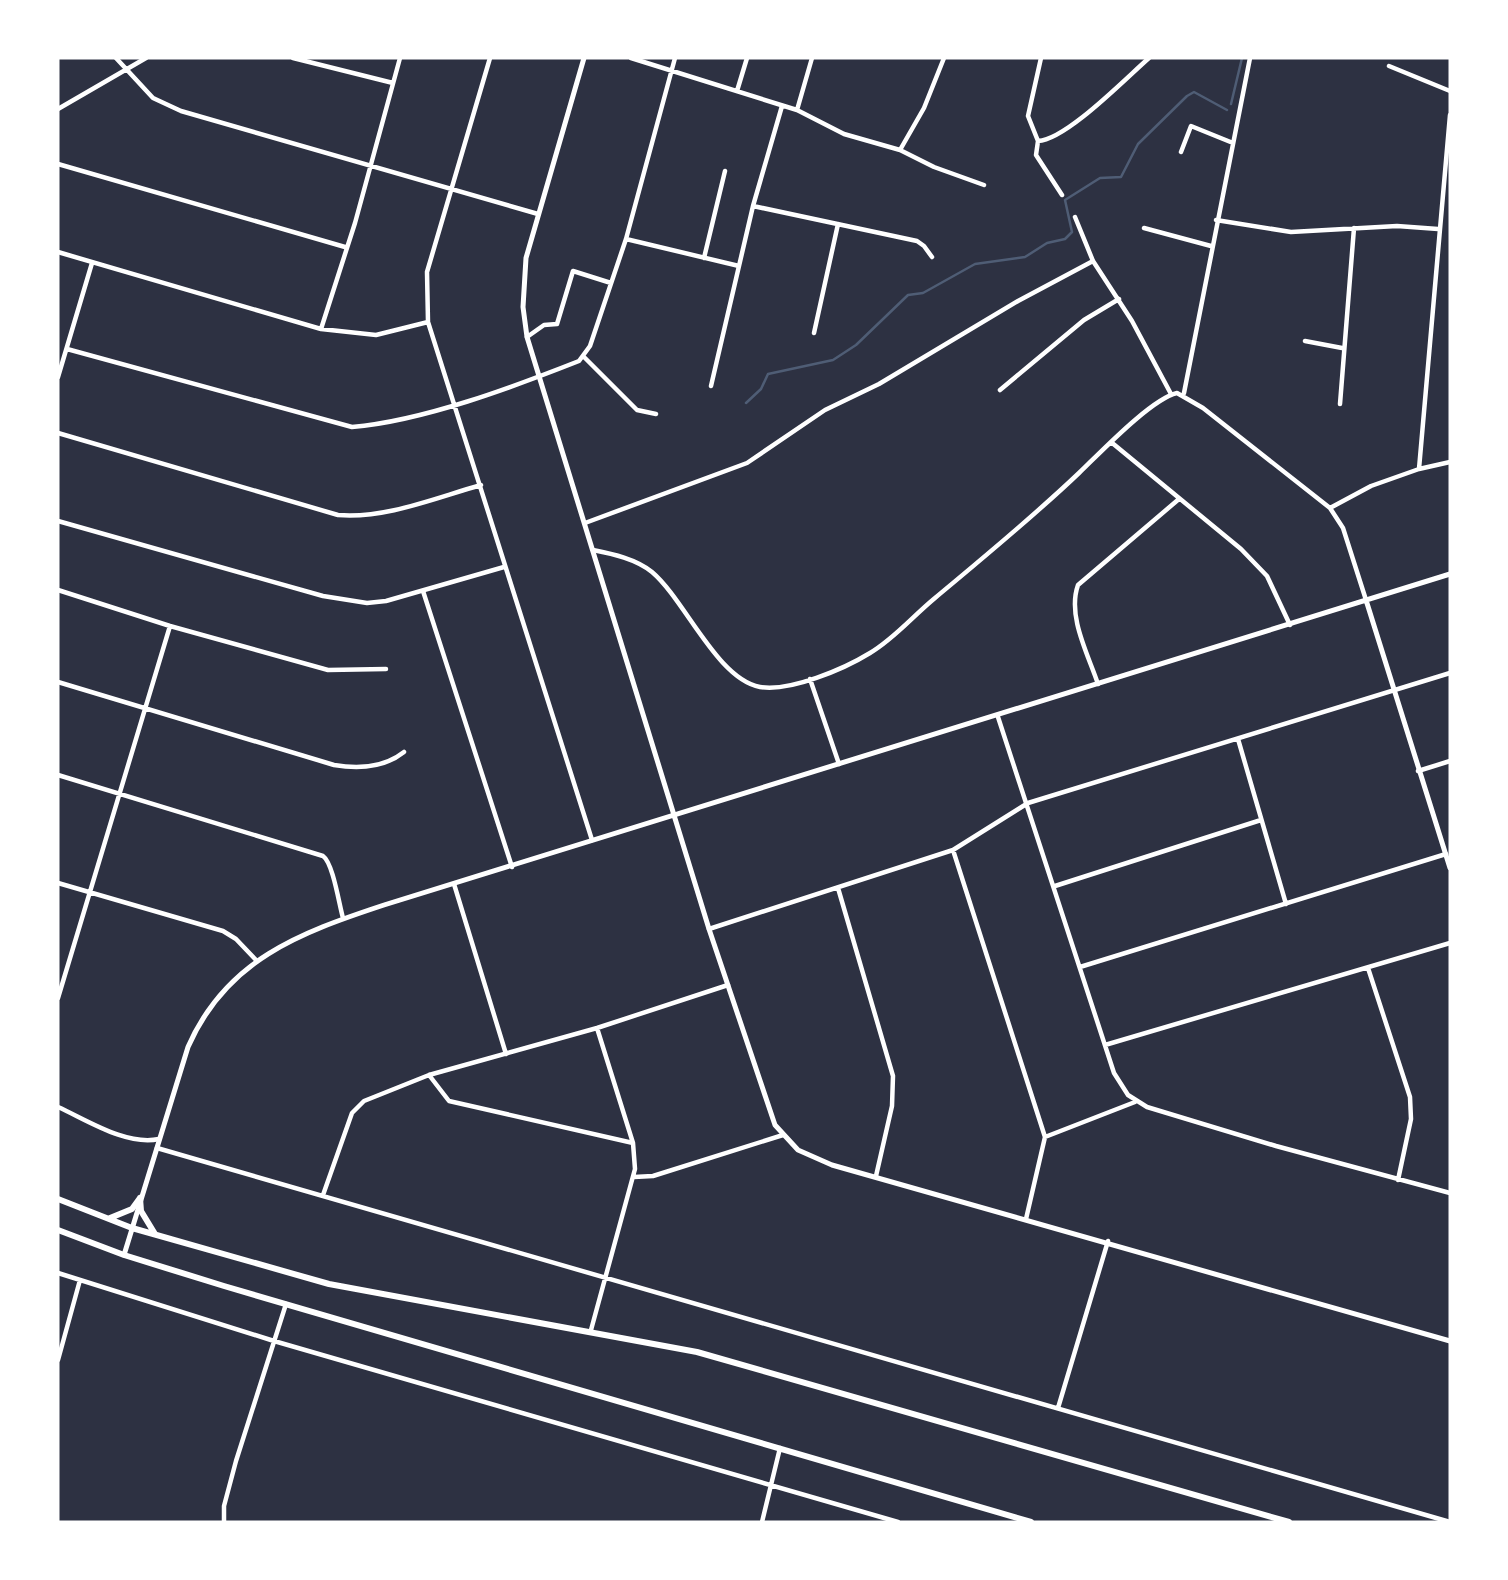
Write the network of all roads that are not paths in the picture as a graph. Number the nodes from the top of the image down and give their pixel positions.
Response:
1 (116, 58) edge
2 (146, 58) edge
3 (293, 58) edge
4 (400, 58) edge
5 (490, 58) edge
6 (584, 58) edge
7 (631, 58) edge
8 (675, 58) edge
9 (747, 58) edge
10 (812, 58) edge
11 (944, 58) edge
12 (1041, 58) edge
13 (1149, 58) edge
14 (1250, 58) edge
15 (1389, 66) dead end
16 (125, 70) junction
17 (670, 71) junction
18 (393, 83) junction
19 (737, 91) junction
20 (1450, 92) edge
21 (782, 106) junction
22 (58, 109) edge
23 (797, 110) junction
24 (1450, 115) edge
25 (1038, 141) junction
26 (1233, 143) junction
27 (900, 150) junction
28 (1181, 152) dead end
29 (58, 164) edge
30 (371, 166) junction
31 (725, 171) dead end
32 (984, 185) dead end
33 (450, 189) junction
34 (1062, 194) dead end
35 (753, 206) junction
36 (538, 214) junction
37 (1075, 217) dead end
38 (1216, 220) junction
39 (838, 224) junction
40 (1144, 228) dead end
41 (1354, 228) junction
42 (1438, 229) junction
43 (626, 239) junction
44 (1211, 246) junction
45 (345, 247) junction
46 (58, 252) edge
47 (932, 257) dead end
48 (704, 258) junction
49 (1093, 261) junction
50 (92, 262) junction
51 (739, 265) junction
52 (611, 283) junction
53 (1119, 299) junction
54 (428, 322) junction
55 (321, 329) junction
56 (814, 333) dead end
57 (527, 337) junction
58 (1305, 341) dead end
59 (1342, 348) junction
60 (66, 349) junction
61 (584, 357) junction
62 (58, 377) edge
63 (539, 377) junction
64 (711, 386) dead end
65 (1000, 390) dead end
66 (1171, 394) junction
67 (1184, 394) junction
68 (455, 403) junction
69 (1340, 404) dead end
70 (656, 414) dead end
71 (58, 433) edge
72 (1111, 442) junction
73 (1450, 462) edge
74 (1419, 469) junction
75 (481, 485) junction
76 (1179, 499) junction
77 (1329, 508) junction
78 (58, 520) edge
79 (585, 523) junction
80 (593, 550) junction
81 (504, 567) junction
82 (1450, 574) edge
83 (58, 590) edge
84 (423, 591) junction
85 (1366, 600) junction
86 (1290, 625) junction
87 (170, 626) junction
88 (386, 669) dead end
89 (1450, 673) edge
90 (810, 679) junction
91 (58, 682) edge
92 (1098, 684) junction
93 (1394, 691) junction
94 (144, 709) junction
95 (998, 717) junction
96 (1238, 739) junction
97 (404, 752) dead end
98 (1450, 761) edge
99 (840, 766) junction
100 (1418, 771) junction
101 (58, 775) edge
102 (119, 794) junction
103 (1028, 803) junction
104 (676, 817) junction
105 (1261, 820) junction
106 (592, 841) junction
107 (953, 850) junction
108 (1446, 854) junction
109 (512, 867) junction
110 (1450, 868) edge
111 (58, 883) edge
112 (454, 884) junction
113 (1055, 886) junction
114 (838, 888) junction
115 (90, 892) junction
116 (1286, 904) junction
117 (343, 918) junction
118 (709, 929) junction
119 (1450, 943) edge
120 (256, 960) junction
121 (1080, 967) junction
122 (1368, 968) junction
123 (727, 985) junction
124 (58, 998) edge
125 (597, 1028) junction
126 (1105, 1045) junction
127 (506, 1054) junction
128 (429, 1076) junction
129 (1135, 1102) junction
130 (58, 1107) edge
131 (783, 1135) junction
132 (1045, 1137) junction
133 (159, 1139) junction
134 (633, 1143) junction
135 (156, 1148) junction
136 (876, 1176) junction
137 (634, 1177) junction
138 (1398, 1180) junction
139 (1450, 1193) edge
140 (323, 1195) junction
141 (140, 1198) junction
142 (58, 1199) edge
143 (108, 1219) junction
144 (1026, 1219) junction
145 (132, 1228) junction
146 (58, 1230) edge
147 (155, 1235) junction
148 (1108, 1241) junction
149 (124, 1255) junction
150 (58, 1273) edge
151 (606, 1278) junction
152 (80, 1280) junction
153 (285, 1304) junction
154 (591, 1330) junction
155 (274, 1341) junction
156 (1450, 1341) edge
157 (58, 1360) edge
158 (1058, 1408) junction
159 (779, 1448) junction
160 (771, 1485) junction
161 (223, 1522) edge
162 (762, 1522) edge
163 (898, 1522) edge
164 (1031, 1522) edge
165 (1289, 1522) edge
166 (1450, 1522) edge

1 - 16 street
2 - 16 street
3 - 18 street
4 - 18 street
5 - 33 street
6 - 36 street
7 - 17 street
8 - 17 street
9 - 19 street
10 - 23 street
11 - 27 street
12 - 25 street
13 - 25 street
14 - 26 street
15 - 20 street
16 - 22 street
16 - 30 street
17 - 19 street
17 - 43 street
18 - 30 street
19 - 21 street
21 - 23 street
21 - 35 street
23 - 27 street
24 - 42 street
25 - 34 street
26 - 28 street
26 - 38 street
27 - 32 street
29 - 45 street
30 - 33 street
30 - 45 street
31 - 48 street
33 - 36 street
33 - 54 street
35 - 39 street
35 - 51 street
36 - 57 street
37 - 49 street
38 - 41 street
38 - 44 street
39 - 47 street
39 - 56 street
40 - 44 street
41 - 42 street
41 - 59 street
42 - 74 street
43 - 48 street
43 - 52 street
44 - 67 street
45 - 55 street
46 - 50 street
48 - 51 street
49 - 53 street
49 - 79 street
50 - 55 street
50 - 60 street
51 - 64 street
52 - 57 street
52 - 61 street
53 - 65 street
53 - 66 street
54 - 55 street
54 - 68 street
57 - 63 street
58 - 59 street
59 - 69 street
60 - 62 street
60 - 68 street
61 - 63 street
61 - 70 street
63 - 68 street
63 - 79 street
66 - 67 street
66 - 72 street
67 - 77 street
68 - 75 street
71 - 75 street
72 - 76 street
72 - 90 street
73 - 74 street
74 - 77 street
75 - 81 street
76 - 86 street
76 - 92 street
77 - 85 street
78 - 84 street
79 - 80 street
80 - 90 street
80 - 104 street
81 - 84 street
81 - 106 street
82 - 85 street
83 - 87 street
84 - 109 street
85 - 86 street
85 - 93 street
86 - 92 street
87 - 88 street
87 - 94 street
89 - 93 street
90 - 99 street
91 - 94 street
92 - 95 street
93 - 96 street
93 - 100 street
94 - 97 street
94 - 102 street
95 - 99 street
95 - 103 street
96 - 103 street
96 - 105 street
98 - 100 street
99 - 104 street
100 - 108 street
101 - 102 street
102 - 115 street
102 - 117 street
103 - 107 street
103 - 113 street
104 - 106 street
104 - 118 street
105 - 113 street
105 - 116 street
106 - 109 street
107 - 114 street
107 - 132 street
108 - 110 street
108 - 116 street
109 - 112 street
111 - 115 street
112 - 117 street
112 - 127 street
113 - 121 street
114 - 118 street
114 - 136 street
115 - 120 street
115 - 124 street
116 - 121 street
117 - 120 street
118 - 123 street
119 - 122 street
120 - 133 street
121 - 126 street
122 - 126 street
122 - 138 street
123 - 125 street
123 - 131 street
125 - 127 street
125 - 134 street
126 - 129 street
127 - 128 street
128 - 134 street
128 - 140 street
129 - 132 street
129 - 138 street
130 - 133 street
131 - 136 street
131 - 137 street
132 - 144 street
133 - 135 street
134 - 137 street
135 - 140 street
135 - 141 street
136 - 144 street
137 - 151 street
138 - 139 street
140 - 151 street
141 - 143 main road
141 - 145 street
141 - 147 main road
142 - 143 main road
143 - 145 main road
144 - 148 street
145 - 147 main road
145 - 149 street
146 - 149 main road
147 - 154 main road
148 - 156 street
148 - 158 street
149 - 153 main road
150 - 152 street
151 - 154 street
151 - 158 street
152 - 155 street
152 - 157 street
153 - 155 street
153 - 159 main road
154 - 165 main road
155 - 160 street
155 - 161 street
158 - 166 street
159 - 160 street
159 - 164 main road
160 - 162 street
160 - 163 street

